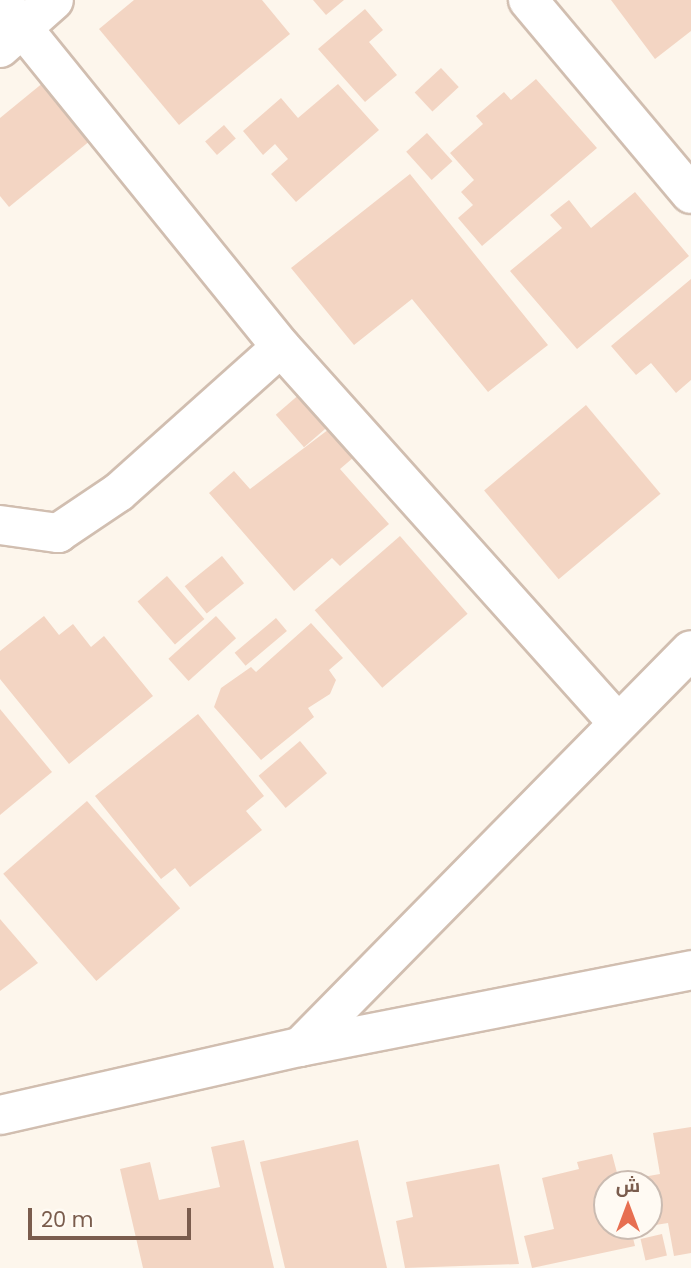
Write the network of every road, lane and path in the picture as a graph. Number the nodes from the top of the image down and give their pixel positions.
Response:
1 (54, 0) edge
2 (528, 0) edge
3 (8, 25) edge
4 (691, 194) edge
5 (281, 347) junction
6 (0, 525) edge
7 (691, 650) edge
8 (618, 722) junction
9 (691, 970) edge
10 (300, 1047) junction
11 (0, 1115) edge

1 - 3 street
2 - 4 street
3 - 5 street
5 - 6 street
5 - 8 street
7 - 8 street
8 - 10 street
9 - 10 street
10 - 11 street

